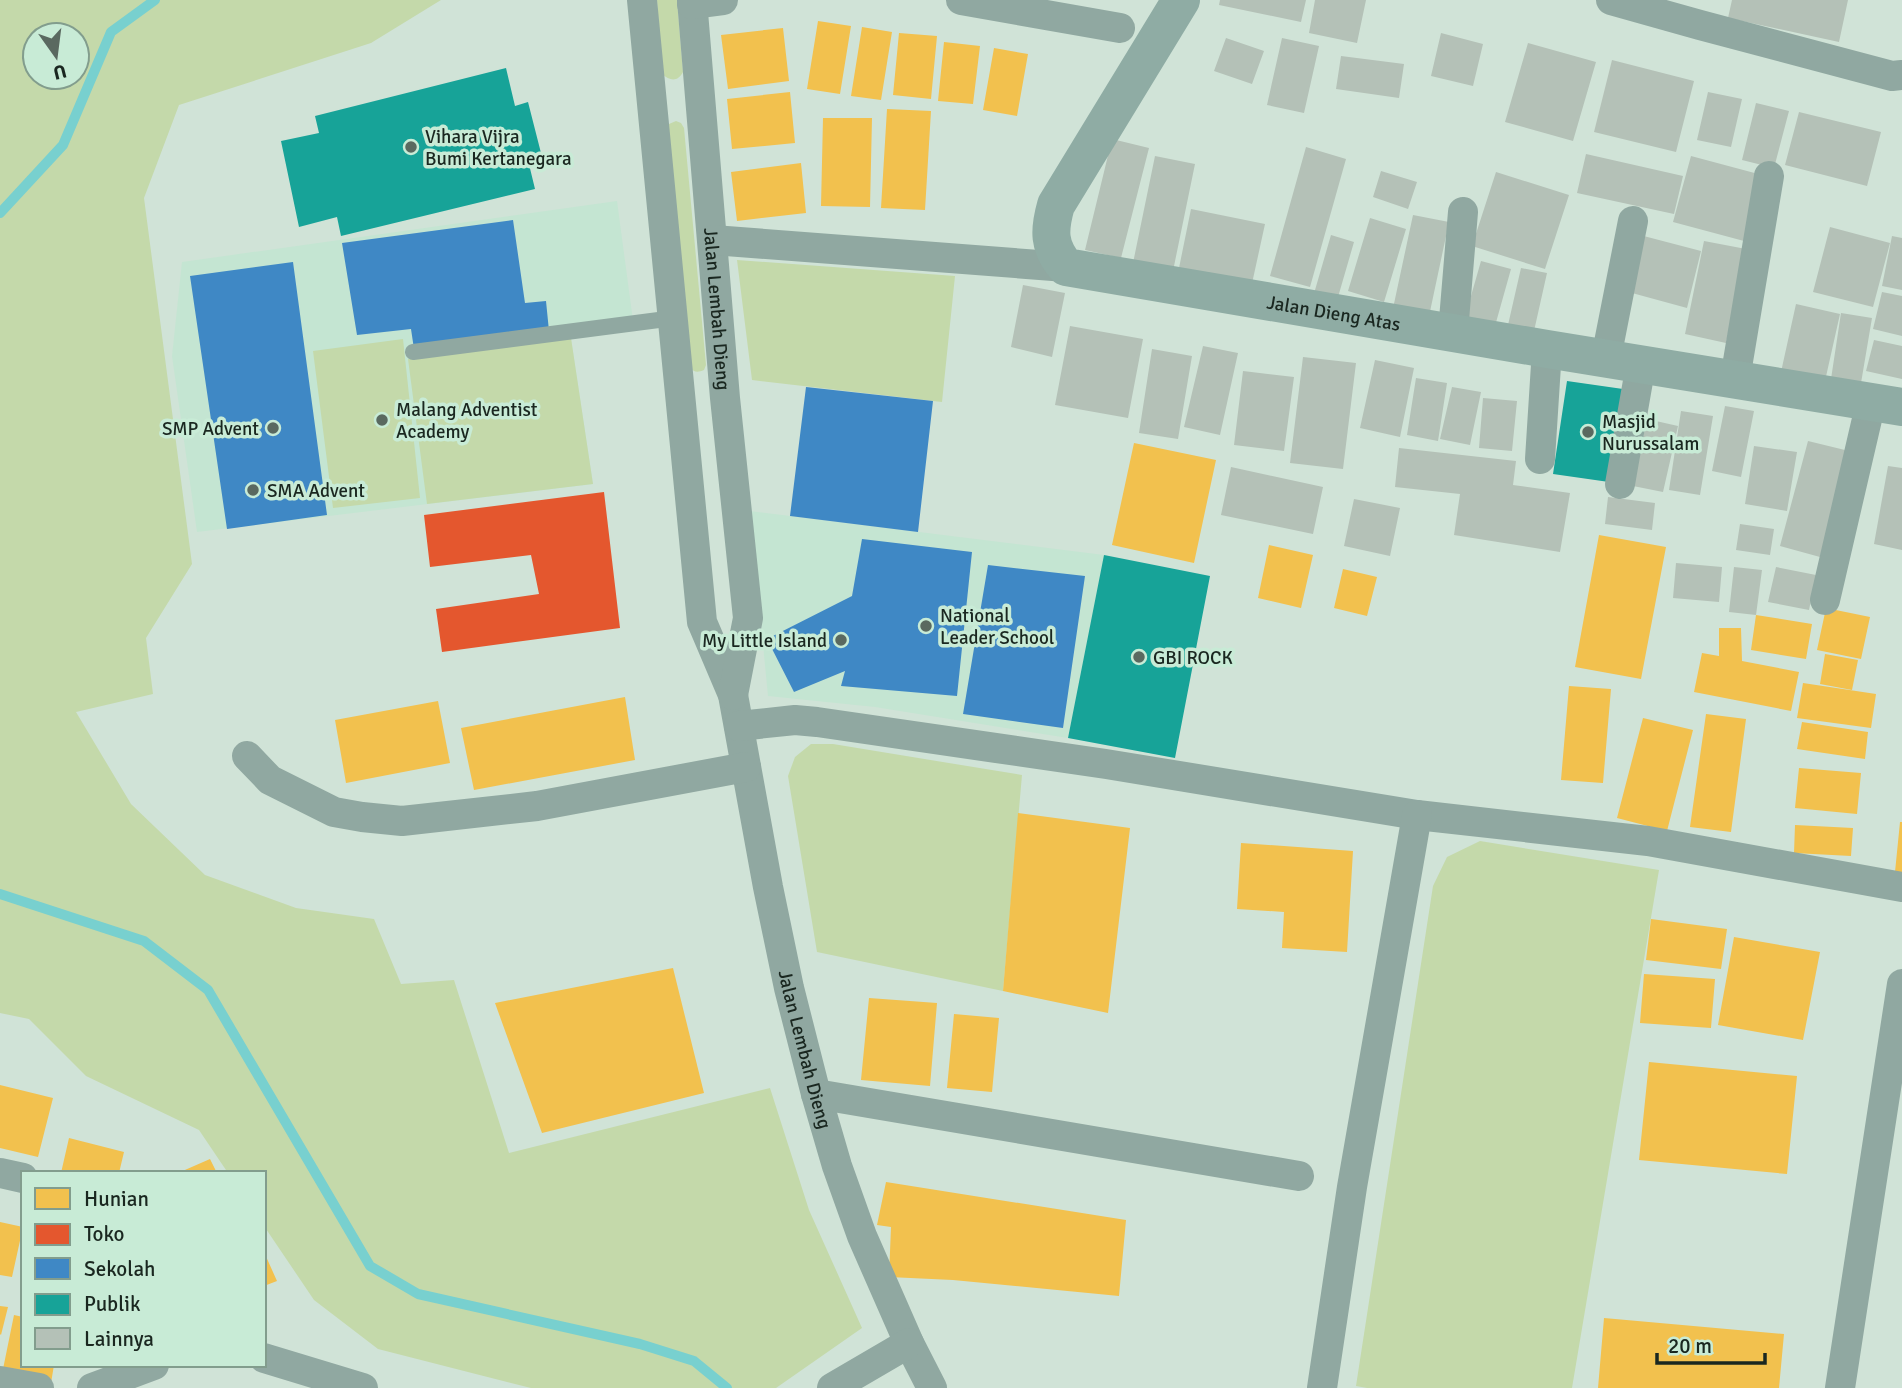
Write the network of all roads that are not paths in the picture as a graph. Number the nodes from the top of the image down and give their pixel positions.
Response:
1 (642, 0) edge
2 (723, 0) edge
3 (961, 0) edge
4 (1181, 0) edge
5 (1611, 0) edge
6 (692, 2) edge
7 (1702, 13) edge
8 (1120, 28) dead end
9 (1902, 75) edge
10 (700, 100) junction
11 (654, 104) junction
12 (1769, 176) dead end
13 (1463, 212) dead end
14 (1633, 221) dead end
15 (713, 240) junction
16 (1066, 267) junction
17 (674, 318) junction
18 (1453, 332) junction
19 (1548, 349) junction
20 (413, 352) dead end
21 (1623, 361) junction
22 (1735, 379) junction
23 (725, 398) junction
24 (682, 401) junction
25 (1886, 404) edge
26 (1540, 459) dead end
27 (1619, 484) dead end
28 (1825, 600) dead end
29 (748, 618) junction
30 (702, 622) junction
31 (733, 695) junction
32 (739, 726) junction
33 (247, 756) dead end
34 (746, 767) junction
35 (1417, 815) junction
36 (1902, 887) edge
37 (1902, 984) edge
38 (816, 1094) junction
39 (0, 1173) edge
40 (1300, 1176) dead end
41 (21, 1178) edge
42 (909, 1343) junction
43 (266, 1359) edge
44 (149, 1367) edge
45 (0, 1381) edge
46 (834, 1387) edge
47 (39, 1388) edge
48 (92, 1388) edge
49 (363, 1388) edge
50 (932, 1388) edge
51 (1322, 1388) edge
52 (1840, 1388) edge

1 - 11 street
2 - 6 street
3 - 8 street
4 - 16 street
5 - 7 street
6 - 10 street, Jalan Lembah Dieng
7 - 9 street
10 - 11 street
10 - 15 street, Jalan Lembah Dieng
11 - 17 street
12 - 22 street
13 - 18 street
14 - 21 street
15 - 16 street
15 - 23 street, Jalan Lembah Dieng
16 - 18 street, Jalan Dieng Atas
17 - 20 lane
17 - 24 street
18 - 19 street, Jalan Dieng Atas
19 - 21 street, Jalan Dieng Atas
19 - 26 street
21 - 22 street, Jalan Dieng Atas
21 - 27 street
22 - 25 street, Jalan Dieng Atas
23 - 24 street
23 - 29 street, Jalan Lembah Dieng
24 - 30 street
25 - 28 street
29 - 30 street
29 - 31 street, Jalan Lembah Dieng
30 - 31 street
31 - 32 street, Jalan Lembah Dieng
32 - 34 street, Jalan Lembah Dieng
32 - 35 street
33 - 34 street
34 - 38 street, Jalan Lembah Dieng
35 - 36 street
35 - 51 street
37 - 52 street
38 - 40 street
38 - 42 street, Jalan Lembah Dieng
39 - 41 street
42 - 46 street
42 - 50 street, Jalan Lembah Dieng
43 - 49 street
44 - 48 street
45 - 47 street

